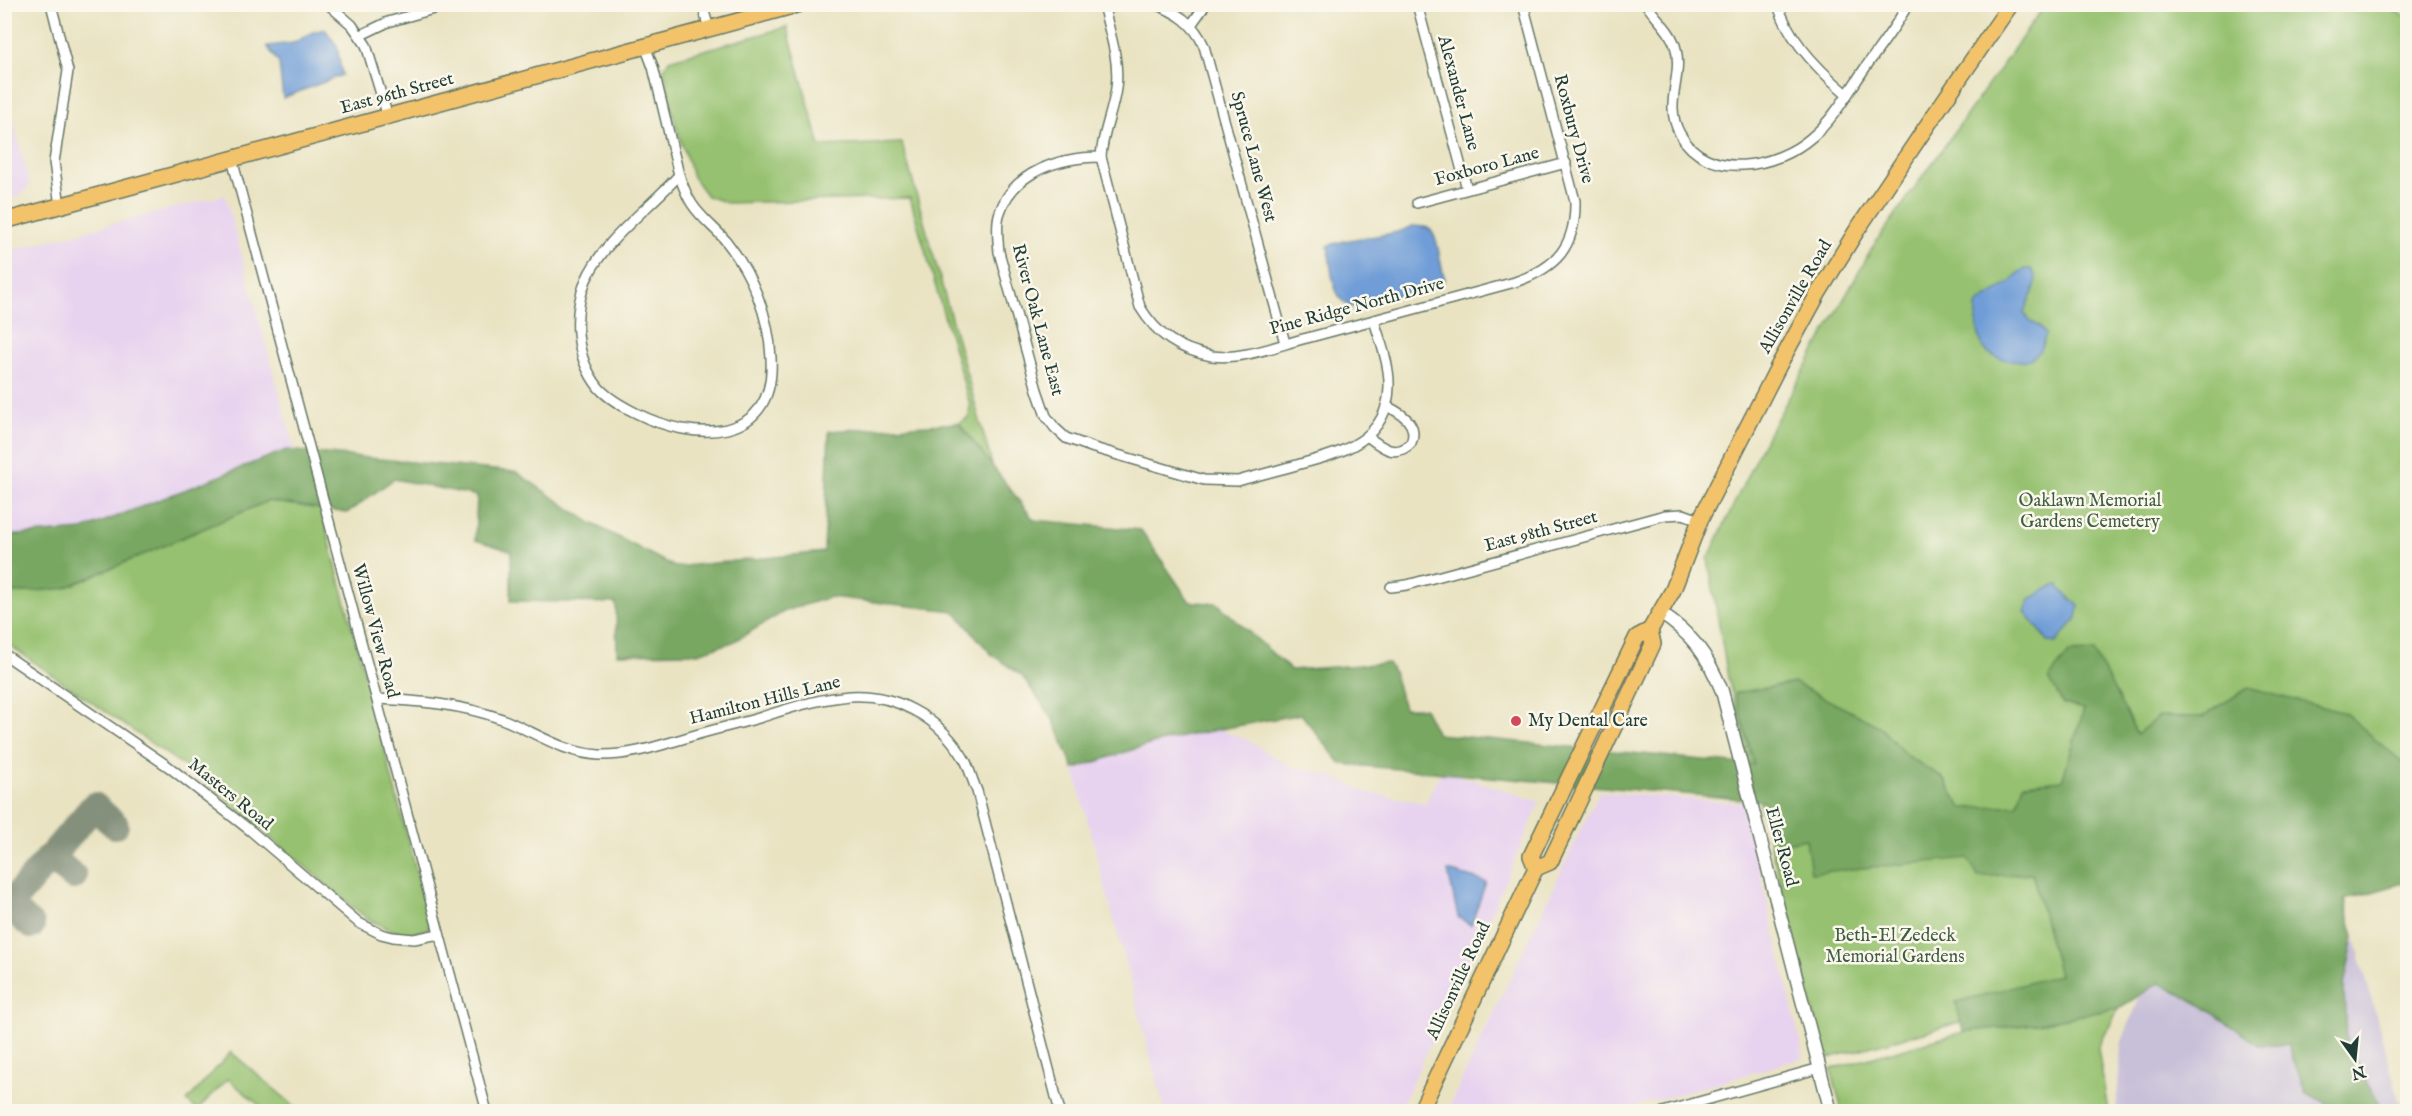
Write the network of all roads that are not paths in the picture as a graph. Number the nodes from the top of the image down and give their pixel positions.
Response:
1 (51, 4) edge
2 (328, 4) edge
3 (451, 4) edge
4 (702, 4) edge
5 (800, 4) edge
6 (1122, 4) edge
7 (1154, 4) edge
8 (1206, 4) edge
9 (1417, 4) edge
10 (1523, 4) edge
11 (1646, 4) edge
12 (1778, 4) edge
13 (1908, 4) edge
14 (2011, 4) edge
15 (1166, 6) edge
16 (1104, 7) edge
17 (1191, 25) junction
18 (709, 29) junction
19 (361, 35) junction
20 (645, 46) junction
21 (1847, 94) junction
22 (388, 117) junction
23 (1101, 157) junction
24 (232, 159) junction
25 (1566, 163) junction
26 (679, 175) junction
27 (1467, 189) junction
28 (1417, 203) dead end
29 (60, 206) junction
30 (4, 221) edge
31 (1556, 260) joint
32 (1374, 320) junction
33 (1286, 343) junction
34 (1386, 406) junction
35 (1367, 436) junction
36 (1700, 520) junction
37 (1391, 587) dead end
38 (1660, 613) junction
39 (4, 654) edge
40 (377, 699) junction
41 (439, 934) junction
42 (1820, 1068) junction
43 (487, 1112) edge
44 (1060, 1112) edge
45 (1420, 1112) edge
46 (1663, 1112) edge
47 (1831, 1112) edge

1 - 29 street
2 - 19 street
3 - 19 street
4 - 18 street
5 - 18 main road, East 96th Street
6 - 16 street
7 - 15 street, Spruce Lane West
8 - 17 street
9 - 27 street, Alexander Lane
10 - 25 street, Roxbury Drive
11 - 21 street
12 - 21 street
13 - 21 street
14 - 36 main road, Allisonville Road
15 - 17 street, Spruce Lane West
16 - 23 street
17 - 33 street, Spruce Lane West
18 - 20 main road, East 96th Street
19 - 22 street
20 - 22 main road, East 96th Street
20 - 26 street
22 - 24 main road, East 96th Street
23 - 33 street, Pine Ridge North Drive
23 - 35 street, River Oak Lane East
24 - 29 main road, East 96th Street
24 - 40 street, Willow View Road
25 - 27 street, Foxboro Lane
25 - 31 street, Roxbury Drive
26 - 26 street
27 - 28 street, Foxboro Lane
29 - 30 main road, East 96th Street
31 - 32 street, Pine Ridge North Drive
32 - 33 street, Pine Ridge North Drive
32 - 34 street
34 - 35 street
34 - 35 street
36 - 37 street, East 98th Street
36 - 38 main road, Allisonville Road
38 - 42 street, Eller Road
38 - 45 main road, Allisonville Road
39 - 41 street, Masters Road
40 - 41 street, Willow View Road
40 - 44 street, Hamilton Hills Lane
41 - 43 street, Willow View Road
42 - 46 street
42 - 47 street, Eller Road

